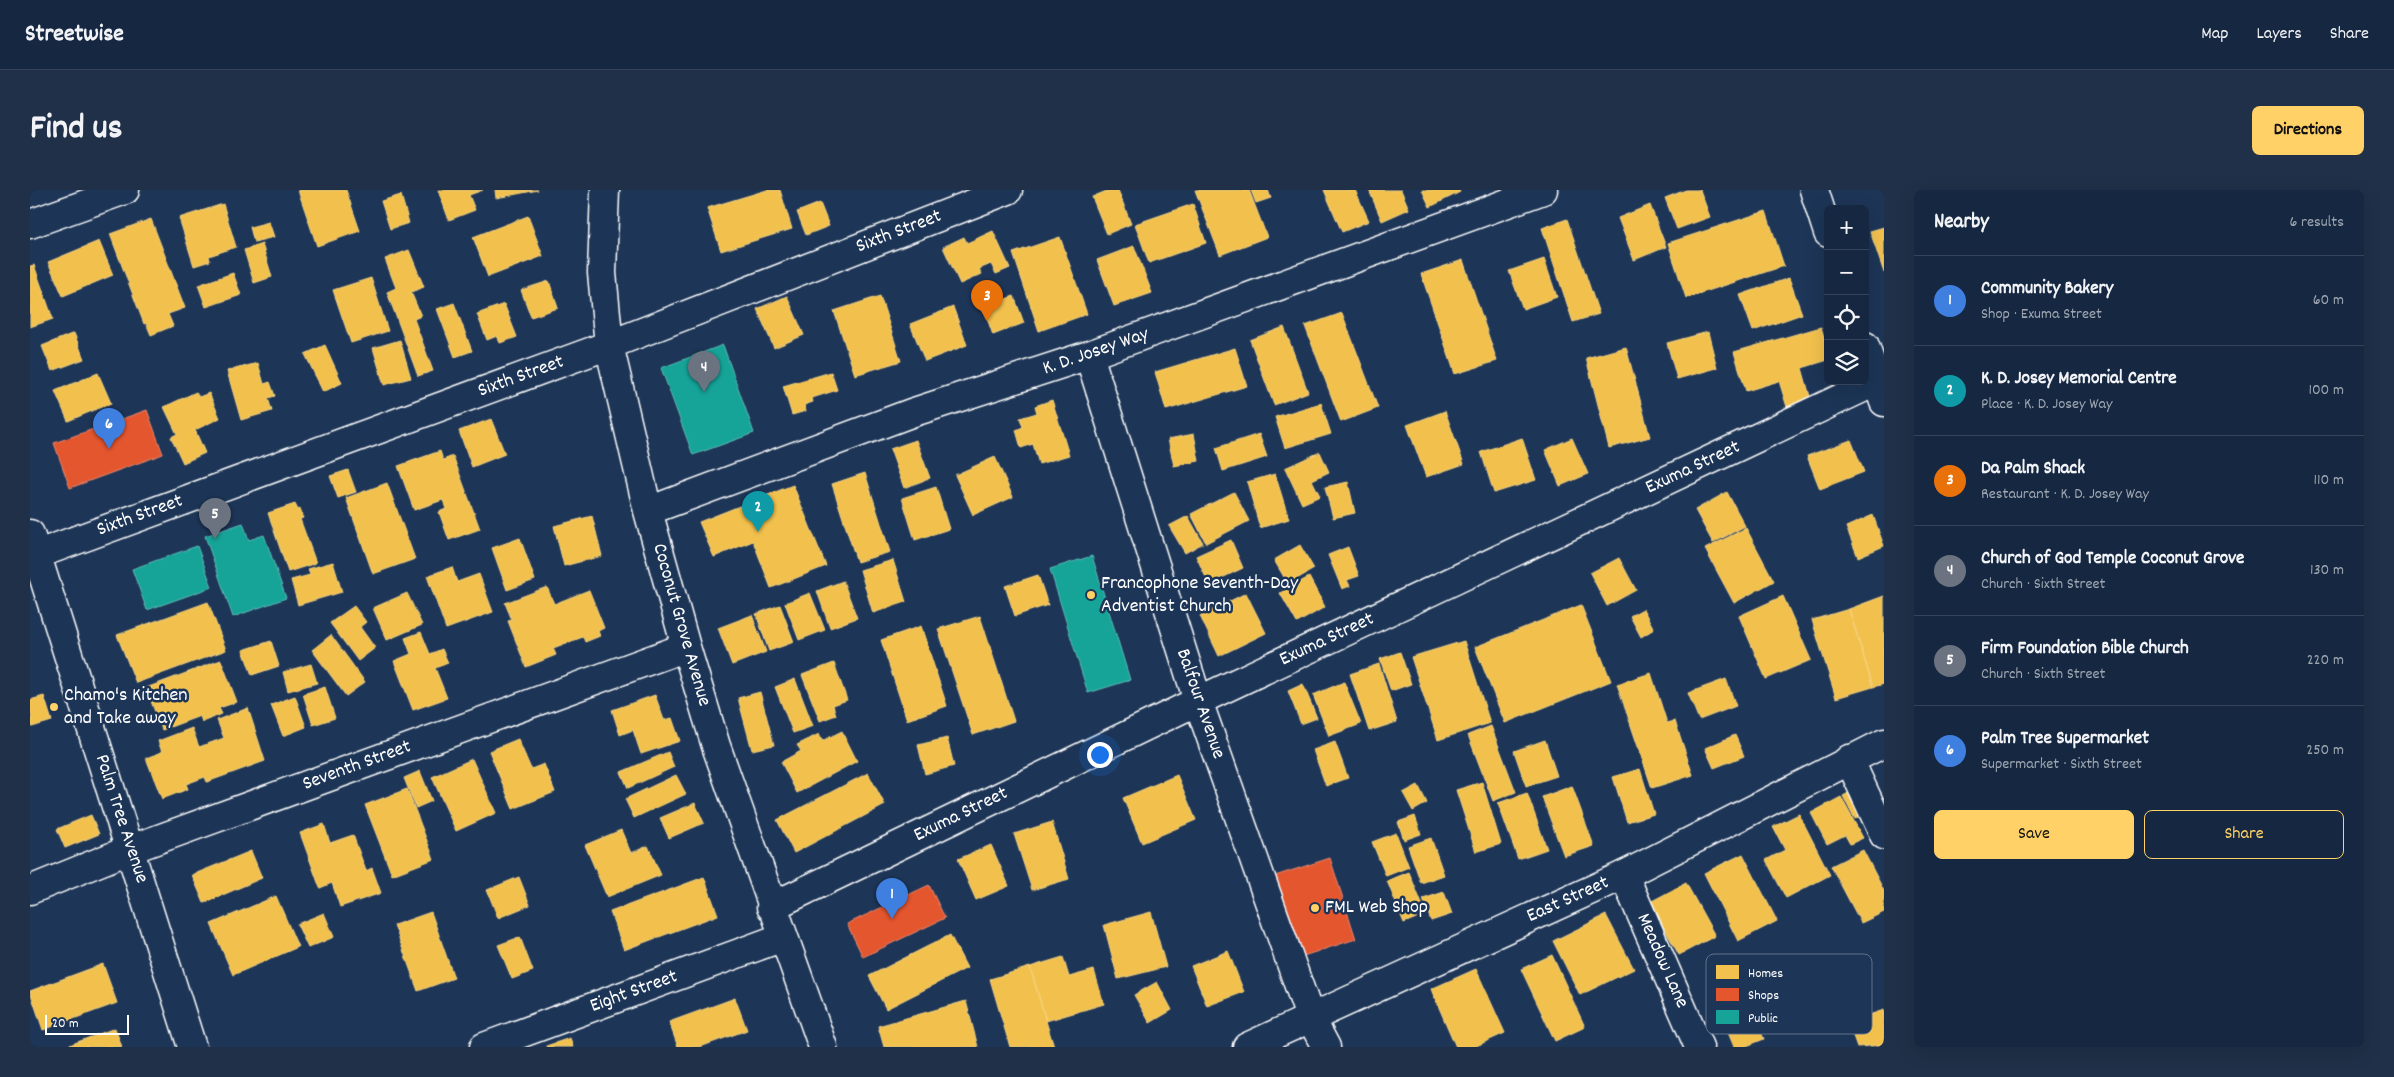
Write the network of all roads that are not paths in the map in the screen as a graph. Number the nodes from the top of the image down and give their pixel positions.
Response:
1 (125, 190) edge
2 (605, 190) edge
3 (1008, 190) edge
4 (1543, 190) edge
5 (1814, 190) edge
6 (1492, 199) edge
7 (1824, 221) edge
8 (30, 224) edge
9 (609, 345) junction
10 (1089, 355) junction
11 (1869, 356) edge
12 (1882, 387) edge
13 (648, 511) junction
14 (32, 548) edge
15 (686, 647) junction
16 (1198, 701) junction
17 (1884, 743) edge
18 (1849, 759) junction
19 (1884, 835) edge
20 (130, 849) junction
21 (1624, 875) junction
22 (30, 890) edge
23 (771, 907) junction
24 (784, 937) junction
25 (1310, 1017) junction
26 (192, 1047) edge
27 (484, 1047) edge
28 (823, 1047) edge
29 (1246, 1047) edge
30 (1326, 1047) edge
31 (1699, 1047) edge

1 - 8 street
2 - 9 street, Coconut Grove Avenue
3 - 9 street, Sixth Street
4 - 6 street, K. D. Josey Way
5 - 7 street
6 - 10 street, K. D. Josey Way
9 - 13 street, Coconut Grove Avenue
9 - 14 street, Sixth Street
10 - 13 street, K. D. Josey Way
10 - 16 street, Balfour Avenue
11 - 12 street
12 - 16 street, Exuma Street
13 - 15 street, Coconut Grove Avenue
14 - 20 street, Palm Tree Avenue
15 - 20 street, Seventh Street
15 - 23 street, Coconut Grove Avenue
16 - 23 street, Exuma Street
16 - 25 street, Balfour Avenue
17 - 18 street, East Street
18 - 19 street
18 - 21 street, East Street
20 - 22 street, Seventh Street
20 - 26 street, Palm Tree Avenue
21 - 25 street, East Street
21 - 31 street, Meadow Lane
23 - 24 street, Coconut Grove Avenue
24 - 27 street, Eight Street
24 - 28 street, Coconut Grove Avenue
25 - 29 street, East Street
25 - 30 street, Balfour Avenue

